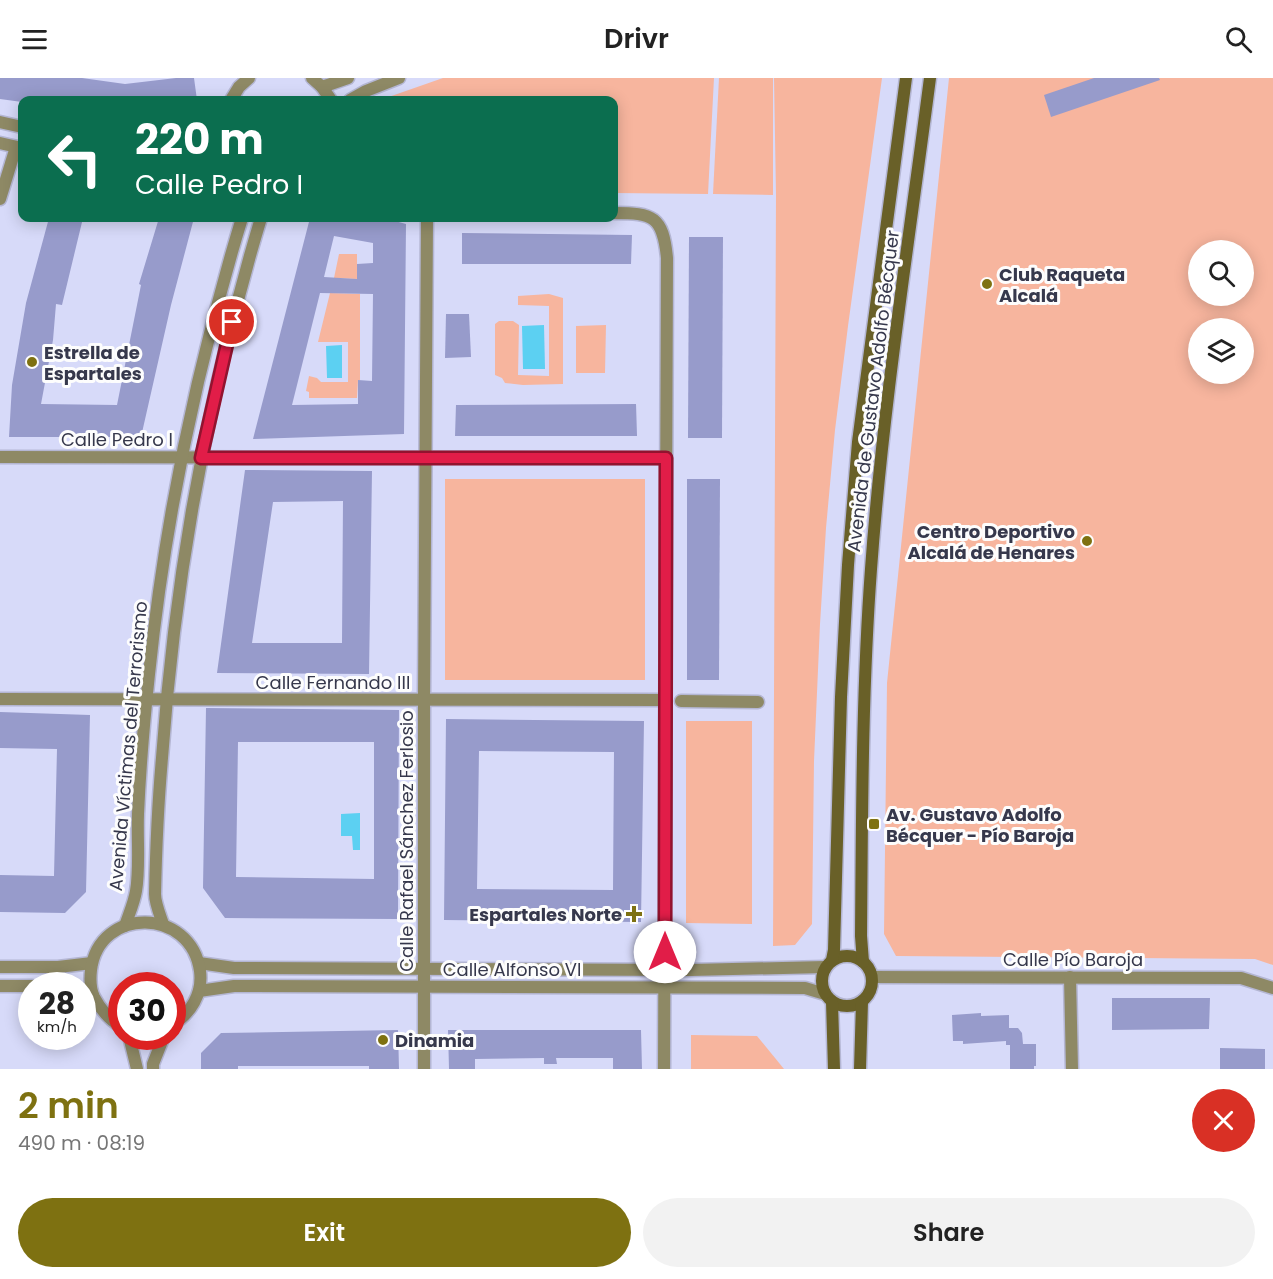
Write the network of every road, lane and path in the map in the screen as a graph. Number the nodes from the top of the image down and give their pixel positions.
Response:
1 (249, 78) edge
2 (312, 78) edge
3 (348, 78) edge
4 (399, 78) edge
5 (906, 78) edge
6 (930, 78) edge
7 (322, 87) junction
8 (233, 96) edge
9 (328, 96) edge
10 (357, 96) edge
11 (0, 122) edge
12 (18, 126) edge
13 (0, 143) edge
14 (18, 148) edge
15 (18, 151) edge
16 (0, 199) edge
17 (618, 213) edge
18 (241, 222) edge
19 (260, 222) edge
20 (427, 222) edge
21 (0, 457) edge
22 (425, 457) junction
23 (182, 458) junction
24 (201, 458) junction
25 (666, 458) junction
26 (0, 699) edge
27 (147, 700) junction
28 (166, 700) junction
29 (423, 700) junction
30 (665, 700) junction
31 (681, 701) dead end
32 (758, 702) dead end
33 (163, 924) junction
34 (125, 926) junction
35 (863, 962) junction
36 (92, 963) junction
37 (199, 963) junction
38 (829, 964) junction
39 (0, 967) edge
40 (424, 969) junction
41 (665, 969) junction
42 (91, 972) edge
43 (872, 977) junction
44 (1070, 977) junction
45 (18, 986) edge
46 (0, 987) edge
47 (424, 987) junction
48 (665, 988) junction
49 (1273, 988) edge
50 (199, 991) junction
51 (829, 998) junction
52 (862, 1002) junction
53 (96, 1003) edge
54 (186, 1014) edge
55 (108, 1017) edge
56 (133, 1050) edge
57 (158, 1050) edge
58 (137, 1069) edge
59 (153, 1069) edge
60 (424, 1069) edge
61 (664, 1069) edge
62 (834, 1069) edge
63 (860, 1069) edge
64 (1072, 1069) edge

1 - 8 street
2 - 7 street
3 - 7 street
4 - 10 street
5 - 38 street, Avenida de Gustavo Adolfo Bécquer
6 - 35 street, Avenida de Gustavo Adolfo Bécquer
7 - 9 street
11 - 12 street
13 - 14 street
15 - 16 street
17 - 25 street
18 - 23 street, Avenida Víctimas del Terrorismo
19 - 24 street, Avenida Víctimas del Terrorismo
20 - 22 street, Calle Rafael Sánchez Ferlosio
21 - 23 street, Calle Pedro I
22 - 24 street, Calle Pedro I
22 - 25 street, Calle Pedro I
22 - 29 street, Calle Rafael Sánchez Ferlosio
23 - 24 street, Calle Pedro I
23 - 27 street, Avenida Víctimas del Terrorismo
24 - 28 street, Avenida Víctimas del Terrorismo
25 - 30 street
26 - 27 street, Calle Fernando III
27 - 28 street, Calle Fernando III
27 - 34 street, Avenida Víctimas del Terrorismo
28 - 29 street, Calle Fernando III
28 - 33 street, Avenida Víctimas del Terrorismo
29 - 30 street, Calle Fernando III
29 - 40 street, Calle Rafael Sánchez Ferlosio
30 - 41 street
31 - 32 street
33 - 34 street
33 - 37 street
34 - 36 street
35 - 38 street
35 - 43 street
36 - 39 street
36 - 42 street
37 - 40 street, Calle Alfonso VI
37 - 50 street
38 - 41 street, Calle Alfonso VI
38 - 51 street
40 - 41 street, Calle Alfonso VI
40 - 47 street, Calle Rafael Sánchez Ferlosio
41 - 48 street
43 - 44 street, Calle Pío Baroja
43 - 52 street
44 - 49 street, Calle Pío Baroja
44 - 64 street
45 - 46 street
47 - 48 street, Calle Alfonso VI
47 - 50 street, Calle Alfonso VI
47 - 60 street, Calle Rafael Sánchez Ferlosio
48 - 51 street, Calle Alfonso VI
48 - 61 street
50 - 54 street
51 - 52 street
51 - 62 street
52 - 63 street
53 - 55 street
56 - 58 street
57 - 59 street

